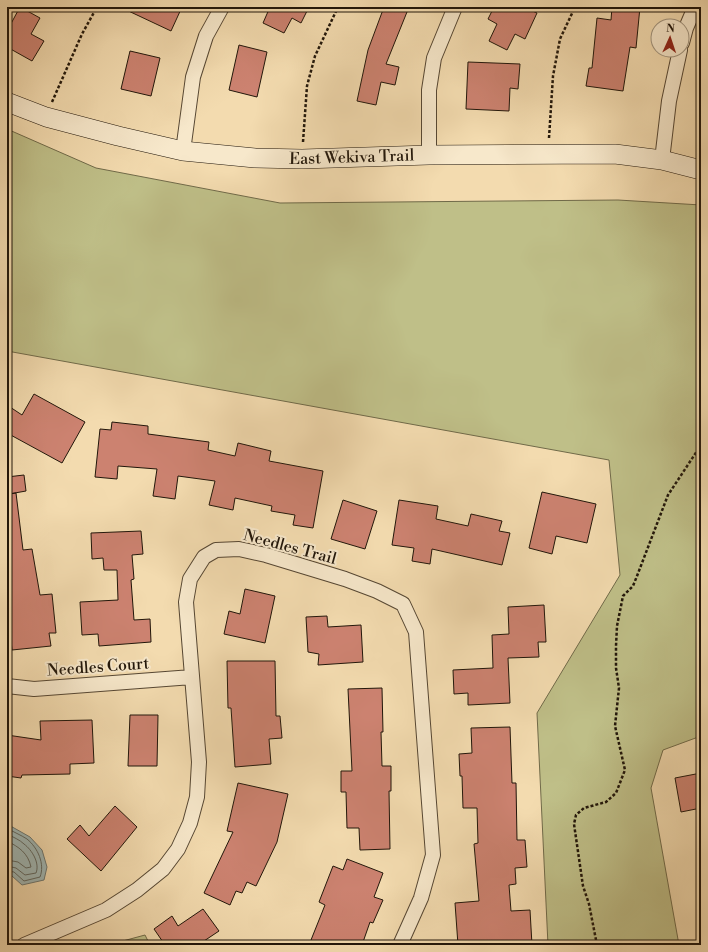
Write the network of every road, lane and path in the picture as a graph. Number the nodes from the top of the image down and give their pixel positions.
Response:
1 (97, 7) edge
2 (222, 7) edge
3 (338, 7) edge
4 (455, 7) edge
5 (575, 7) edge
6 (695, 7) edge
7 (690, 19) edge
8 (678, 58) edge
9 (7, 102) edge
10 (46, 117) junction
11 (183, 151) junction
12 (548, 154) junction
13 (429, 155) junction
14 (302, 159) junction
15 (662, 160) junction
16 (701, 170) edge
17 (701, 445) edge
18 (192, 677) junction
19 (7, 686) edge
20 (24, 945) edge
21 (400, 945) edge
22 (597, 945) edge

1 - 10 path
2 - 11 street
3 - 14 path
4 - 13 street
5 - 12 path
6 - 7 street
8 - 15 street
9 - 10 street, East Wekiva Trail
10 - 11 street, East Wekiva Trail
11 - 14 street, East Wekiva Trail
12 - 13 street, East Wekiva Trail
12 - 15 street, East Wekiva Trail
13 - 14 street, East Wekiva Trail
15 - 16 street, East Wekiva Trail
17 - 22 path
18 - 19 street, Needles Court
18 - 20 street, Needles Trail
18 - 21 street, Needles Trail

